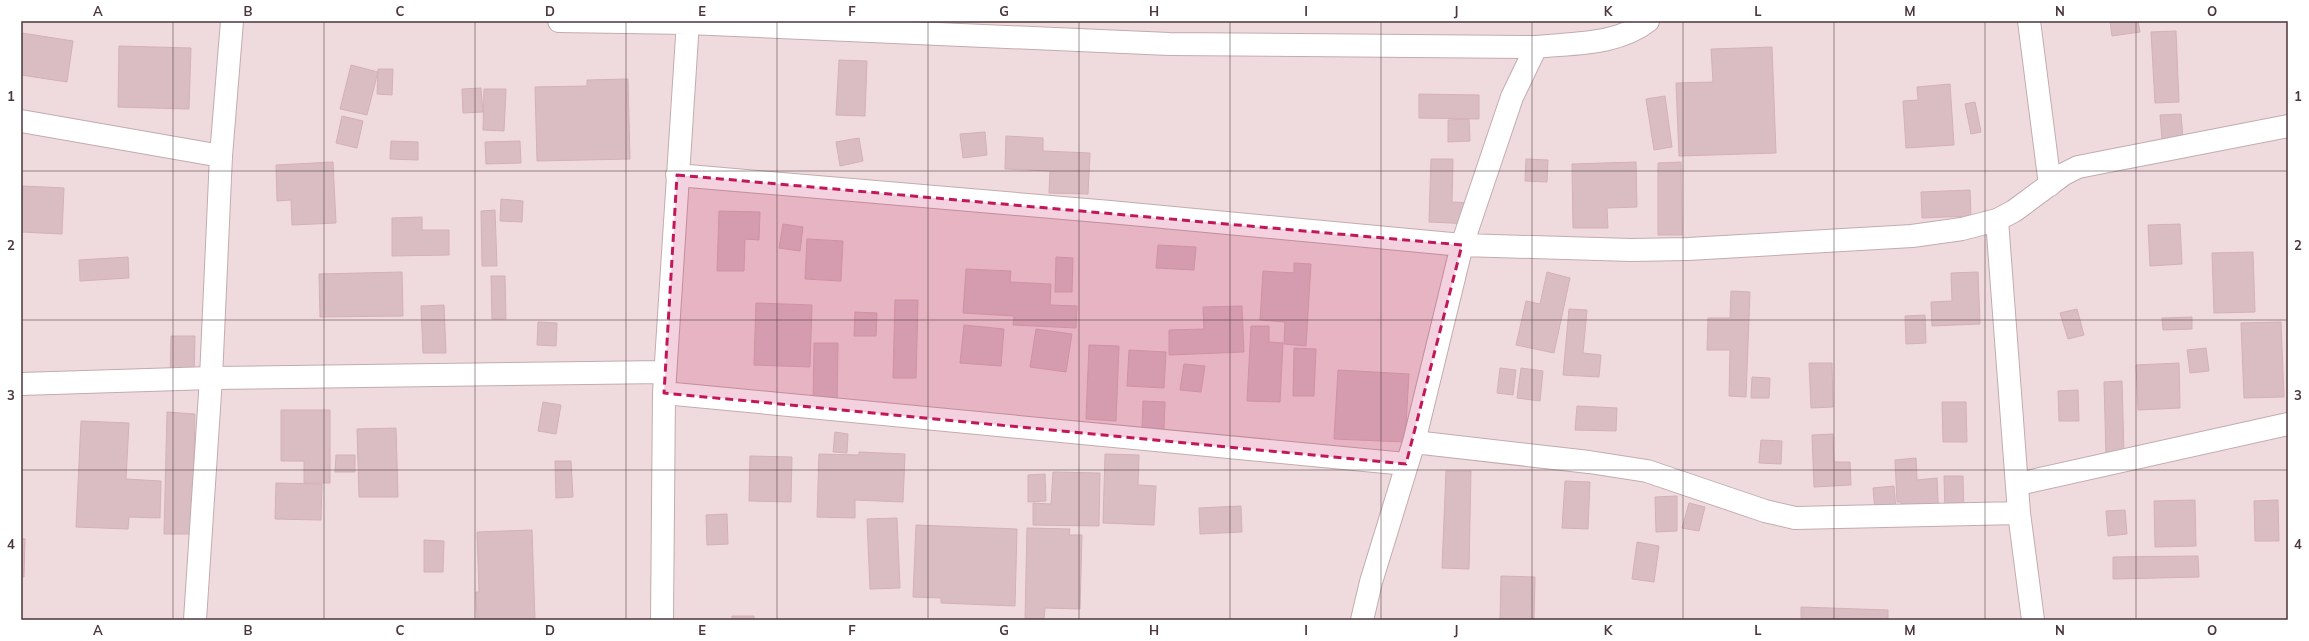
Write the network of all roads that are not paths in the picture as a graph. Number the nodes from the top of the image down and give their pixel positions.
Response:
1 (232, 21) edge
2 (559, 21) edge
3 (1648, 21) edge
4 (2029, 21) edge
5 (688, 22) edge
6 (1536, 47) junction
7 (21, 120) edge
8 (2288, 126) edge
9 (221, 156) junction
10 (677, 175) junction
11 (2050, 185) junction
12 (1997, 220) junction
13 (1462, 245) junction
14 (211, 378) junction
15 (664, 382) junction
16 (21, 384) edge
17 (2288, 424) edge
18 (1414, 442) junction
19 (1406, 464) junction
20 (2018, 484) junction
21 (2019, 513) junction
22 (195, 620) edge
23 (662, 620) edge
24 (1362, 620) edge
25 (2033, 620) edge

1 - 9 street
2 - 5 street
3 - 6 street
4 - 11 street
5 - 6 street
5 - 10 street
6 - 13 street
7 - 9 street
8 - 11 street
9 - 14 street
10 - 13 street
10 - 15 street
11 - 12 street
12 - 13 street
12 - 20 street
13 - 18 street
14 - 15 street
14 - 16 street
14 - 22 street
15 - 19 street
15 - 23 street
17 - 20 street
18 - 19 street
18 - 21 street
19 - 24 street
20 - 21 street
21 - 25 street

